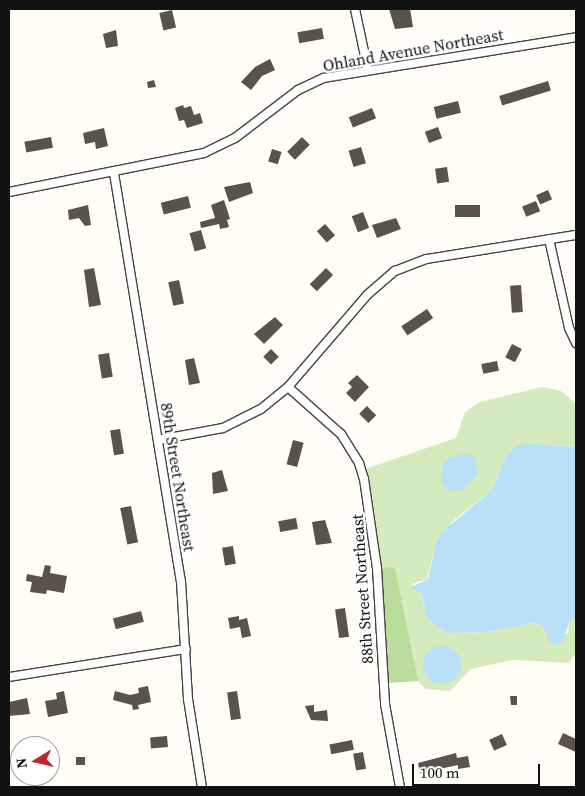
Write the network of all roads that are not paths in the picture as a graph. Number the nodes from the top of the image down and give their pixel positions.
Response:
1 (355, 9) edge
2 (576, 37) edge
3 (368, 70) junction
4 (114, 172) junction
5 (9, 192) edge
6 (576, 235) edge
7 (549, 239) junction
8 (576, 343) edge
9 (288, 387) junction
10 (158, 440) junction
11 (186, 650) junction
12 (9, 677) edge
13 (202, 787) edge
14 (400, 787) edge

1 - 3 street
2 - 3 street, Ohland Avenue Northeast
3 - 4 street, Ohland Avenue Northeast
4 - 5 street, Ohland Avenue Northeast
4 - 10 street, 89th Street Northeast
6 - 7 street
7 - 8 street
7 - 9 street
9 - 10 street
9 - 14 street, 88th Street Northeast
10 - 11 street, 89th Street Northeast
11 - 12 street
11 - 13 street, 89th Street Northeast

